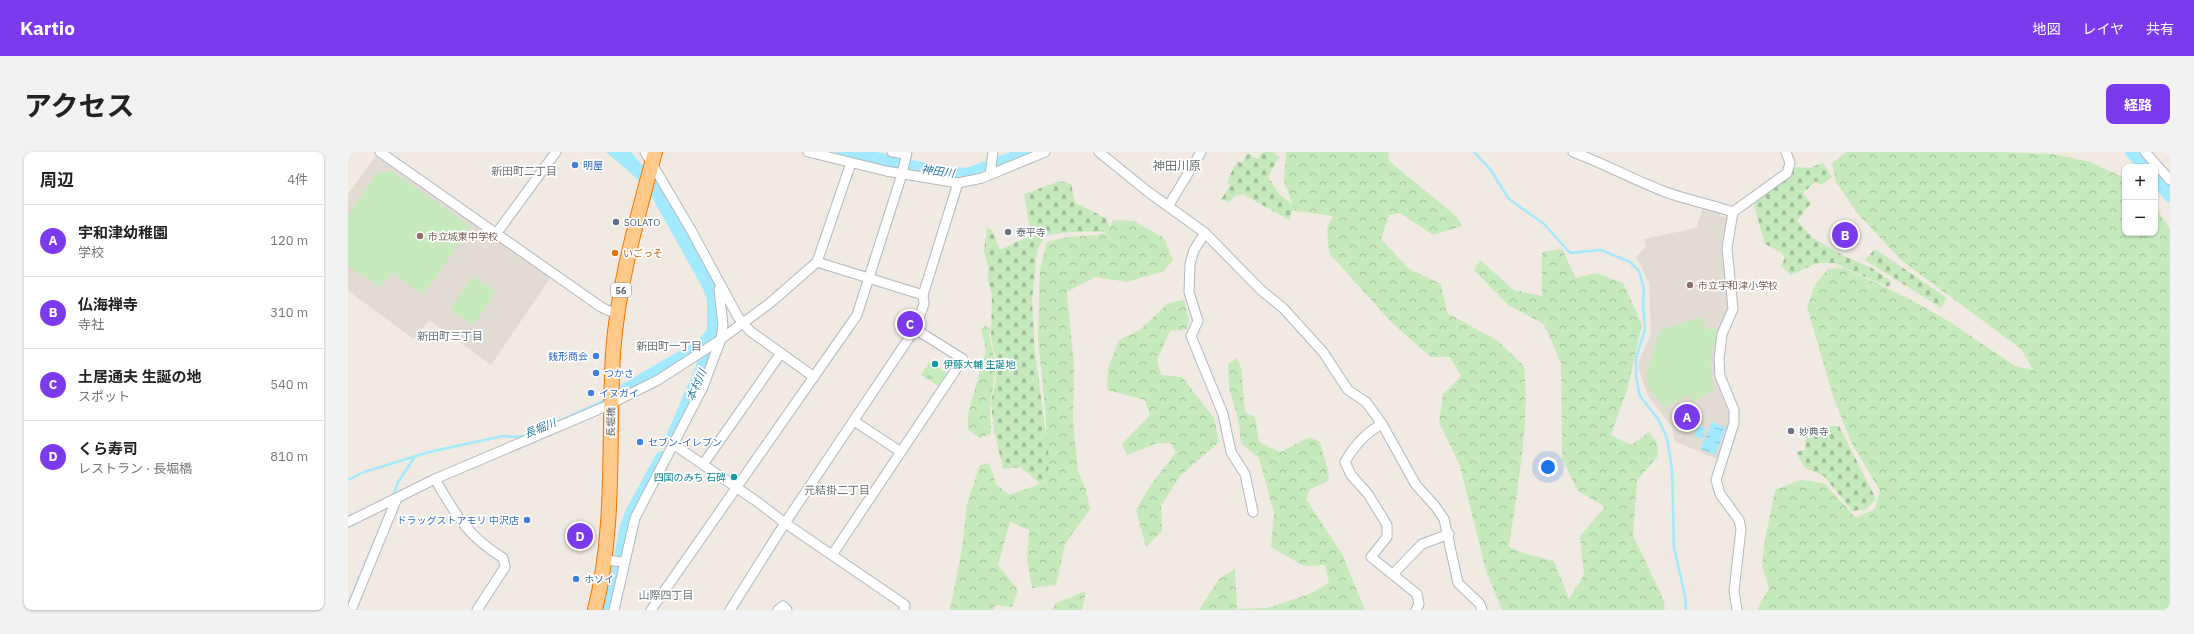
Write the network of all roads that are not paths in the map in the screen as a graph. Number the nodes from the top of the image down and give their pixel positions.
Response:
1 (380, 152) edge
2 (556, 152) edge
3 (645, 152) edge
4 (655, 152) edge
5 (808, 152) edge
6 (892, 152) edge
7 (993, 152) edge
8 (1045, 152) edge
9 (1099, 152) edge
10 (1201, 152) edge
11 (1786, 152) edge
12 (2145, 152) edge
13 (1577, 153) edge
14 (906, 155) edge
15 (851, 163) junction
16 (651, 169) junction
17 (990, 170) junction
18 (903, 172) junction
19 (2170, 180) edge
20 (958, 183) junction
21 (1169, 205) junction
22 (1734, 212) junction
23 (1205, 233) junction
24 (496, 234) junction
25 (817, 262) junction
26 (870, 279) junction
27 (721, 286) junction
28 (923, 295) junction
29 (616, 314) junction
30 (742, 323) junction
31 (915, 329) junction
32 (719, 341) junction
33 (781, 353) junction
34 (814, 378) junction
35 (611, 400) junction
36 (854, 421) junction
37 (1382, 424) junction
38 (673, 444) junction
39 (901, 452) junction
40 (704, 463) junction
41 (435, 479) junction
42 (736, 487) junction
43 (397, 498) junction
44 (1253, 512) dead end
45 (348, 522) edge
46 (785, 523) junction
47 (1449, 534) junction
48 (832, 555) junction
49 (617, 561) junction
50 (1393, 574) junction
51 (351, 610) edge
52 (477, 610) edge
53 (595, 610) edge
54 (614, 610) edge
55 (651, 610) edge
56 (730, 610) edge
57 (778, 610) edge
58 (787, 610) edge
59 (904, 610) edge
60 (1416, 610) edge
61 (1482, 610) edge
62 (1737, 610) edge

1 - 24 street
2 - 24 street
3 - 16 street
4 - 16 highway, 56
5 - 15 street
6 - 14 street
7 - 17 street
8 - 17 street
9 - 21 street
10 - 21 street
11 - 22 street
12 - 19 street
13 - 22 street
14 - 18 street
15 - 18 street
15 - 25 street
16 - 27 street
16 - 29 highway, 長堀橋 / 56
17 - 20 street
18 - 20 street
18 - 26 street
20 - 28 street
21 - 23 street
22 - 62 street
23 - 37 street
23 - 44 street
24 - 29 street
25 - 26 street
25 - 30 street
26 - 28 street
26 - 34 street
27 - 30 street
27 - 32 street
28 - 31 street
29 - 35 highway, 長堀橋 / 56
30 - 32 street
30 - 33 street
31 - 36 street
31 - 39 street
32 - 35 street
32 - 38 street
33 - 34 street
33 - 40 street
34 - 42 street
35 - 41 street
35 - 49 highway, 長堀橋 / 56
36 - 39 street
36 - 46 street
37 - 47 street
37 - 50 street
38 - 40 street
38 - 49 street
39 - 48 street
40 - 42 street
41 - 43 street
41 - 52 street
42 - 46 street
42 - 55 street
43 - 45 street
43 - 51 street
46 - 48 street
46 - 56 street
47 - 50 street
47 - 61 street
48 - 59 street
49 - 53 highway, 長堀橋 / 56
49 - 54 street
50 - 60 street
57 - 58 street

